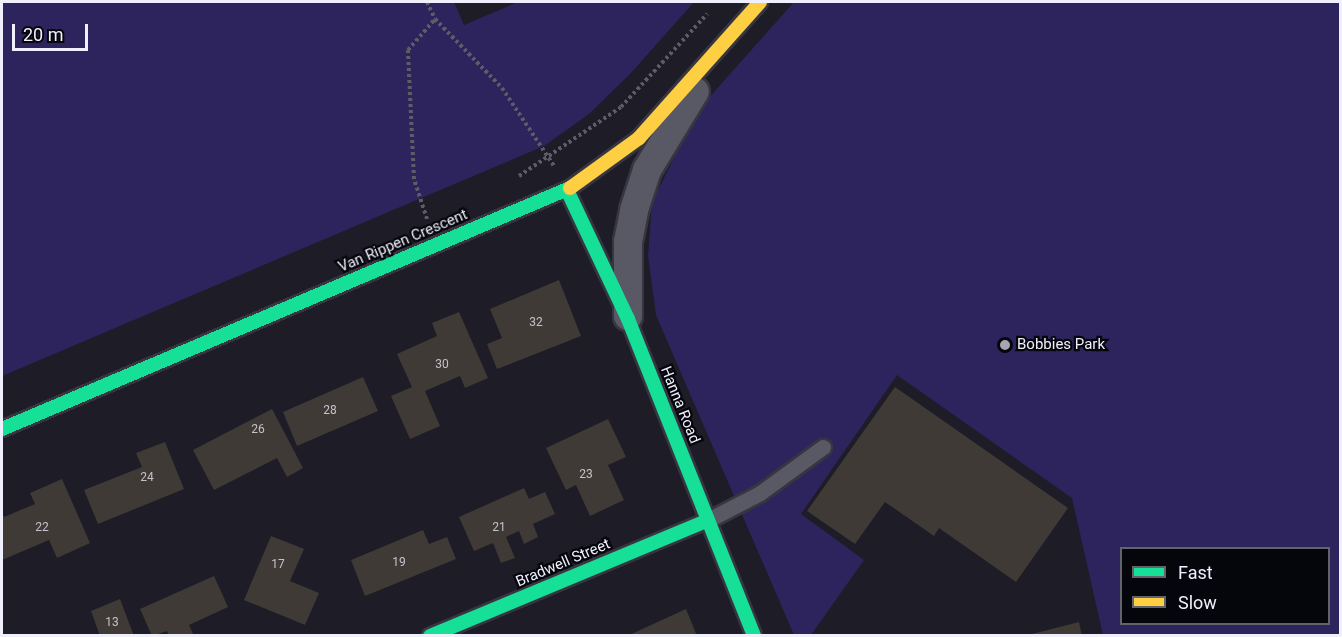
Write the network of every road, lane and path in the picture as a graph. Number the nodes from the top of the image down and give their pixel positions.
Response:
1 (427, 2) edge
2 (760, 2) edge
3 (710, 10) dead end
4 (435, 19) junction
5 (735, 28) junction
6 (550, 158) junction
7 (511, 181) dead end
8 (567, 190) junction
9 (437, 213) dead end
10 (426, 217) junction
11 (415, 222) dead end
12 (435, 246) junction
13 (628, 319) junction
14 (2, 429) edge
15 (823, 447) dead end
16 (708, 520) junction
17 (430, 636) edge
18 (754, 636) edge

1 - 4 path
2 - 5 street, Van Rippen Crescent
3 - 6 path
4 - 6 path
4 - 10 path
5 - 8 street, Van Rippen Crescent
5 - 13 street
6 - 7 path
6 - 8 path
8 - 12 street, Van Rippen Crescent
8 - 13 street, Hanna Road
9 - 10 path
10 - 11 path
10 - 12 path
12 - 14 street, Van Rippen Crescent
13 - 16 street, Hanna Road
15 - 16 lane
16 - 17 street, Bradwell Street
16 - 18 street, Hanna Road

